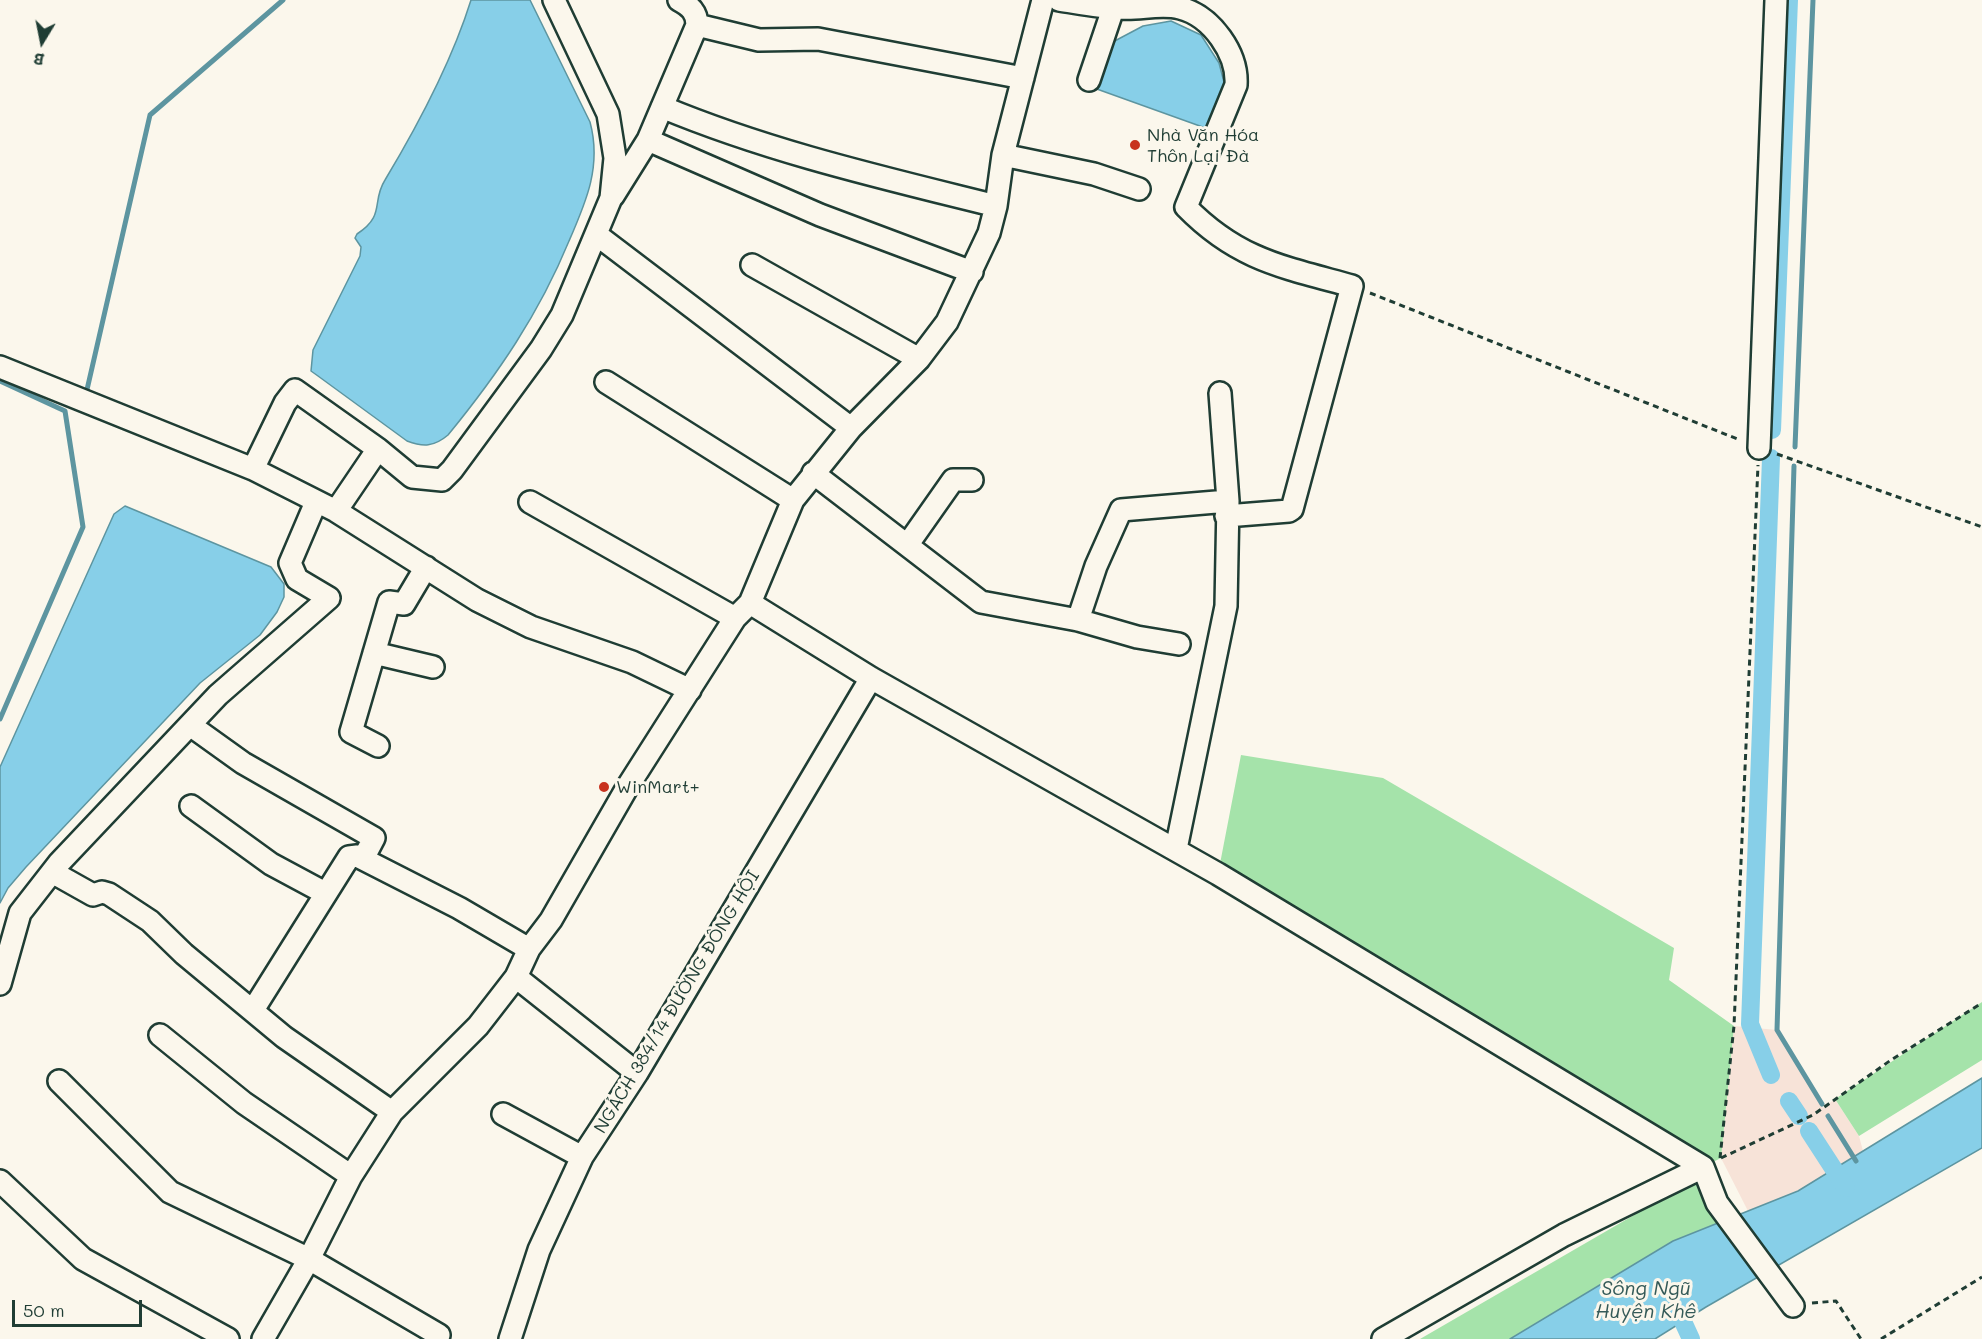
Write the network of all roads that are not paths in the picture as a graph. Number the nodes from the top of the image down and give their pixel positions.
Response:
1 (554, 0) edge
2 (679, 0) edge
3 (1043, 0) edge
4 (1059, 0) edge
5 (1776, 0) edge
6 (1115, 4) edge
7 (697, 25) junction
8 (1023, 78) junction
9 (1089, 80) dead end
10 (662, 107) junction
11 (648, 140) junction
12 (1003, 155) junction
13 (1139, 189) dead end
14 (611, 198) junction
15 (996, 206) junction
16 (597, 235) junction
17 (752, 265) dead end
18 (972, 272) junction
19 (919, 359) junction
20 (0, 367) edge
21 (606, 382) dead end
22 (1220, 393) dead end
23 (851, 429) junction
24 (378, 448) junction
25 (1759, 448) road end
26 (253, 469) junction
27 (813, 473) junction
28 (972, 480) dead end
29 (793, 501) junction
30 (316, 502) junction
31 (531, 502) dead end
32 (1227, 508) junction
33 (336, 511) junction
34 (908, 544) junction
35 (426, 567) junction
36 (750, 603) junction
37 (735, 618) junction
38 (1078, 620) junction
39 (1179, 644) dead end
40 (374, 653) junction
41 (433, 667) dead end
42 (871, 678) junction
43 (690, 690) junction
44 (190, 725) junction
45 (378, 746) dead end
46 (191, 806) dead end
47 (1176, 849) junction
48 (363, 859) junction
49 (52, 872) junction
50 (326, 893) junction
51 (529, 949) junction
52 (516, 977) junction
53 (0, 984) edge
54 (253, 1010) junction
55 (160, 1035) dead end
56 (637, 1073) junction
57 (59, 1081) dead end
58 (392, 1112) junction
59 (503, 1114) dead end
60 (582, 1157) junction
61 (1712, 1162) junction
62 (351, 1176) junction
63 (0, 1181) edge
64 (309, 1259) junction
65 (1792, 1306) road end
66 (439, 1335) dead end
67 (228, 1339) edge
68 (263, 1339) edge
69 (510, 1339) edge
70 (1383, 1339) edge

1 - 14 street
2 - 7 street
3 - 8 street
4 - 6 street
5 - 25 street
6 - 9 street
6 - 32 street
7 - 8 street
7 - 10 street
8 - 12 street
10 - 11 street
10 - 15 street
11 - 14 street
11 - 18 street
12 - 13 street
12 - 15 street
14 - 16 street
15 - 18 street
16 - 23 street
16 - 24 street
17 - 19 street
18 - 19 street
19 - 23 street
20 - 26 street
21 - 29 street
22 - 32 street
23 - 27 street
24 - 26 street
24 - 33 street
26 - 30 street
27 - 29 street
27 - 34 street
28 - 34 street
29 - 36 street
30 - 33 street
30 - 44 street
31 - 37 street
32 - 38 street
32 - 47 street
33 - 35 street
34 - 38 street
35 - 40 street
35 - 43 street
36 - 37 street
36 - 42 street
37 - 43 street
38 - 39 street
40 - 41 street
40 - 45 street
42 - 47 street
42 - 56 street, NGÁCH 384/14 ĐƯỜNG ĐÔNG HỘI
43 - 51 street
44 - 48 street
44 - 49 street
46 - 50 street
47 - 61 street
48 - 50 street
48 - 51 street
49 - 53 street
49 - 54 street
50 - 54 street
51 - 52 street
52 - 56 street
52 - 58 street
54 - 58 street
55 - 62 street
56 - 60 street, NGÁCH 384/14 ĐƯỜNG ĐÔNG HỘI
57 - 64 street
58 - 62 street
59 - 60 street
60 - 69 street, NGÁCH 384/14 ĐƯỜNG ĐÔNG HỘI
61 - 65 street
61 - 70 street
62 - 64 street
63 - 67 street
64 - 66 street
64 - 68 street

